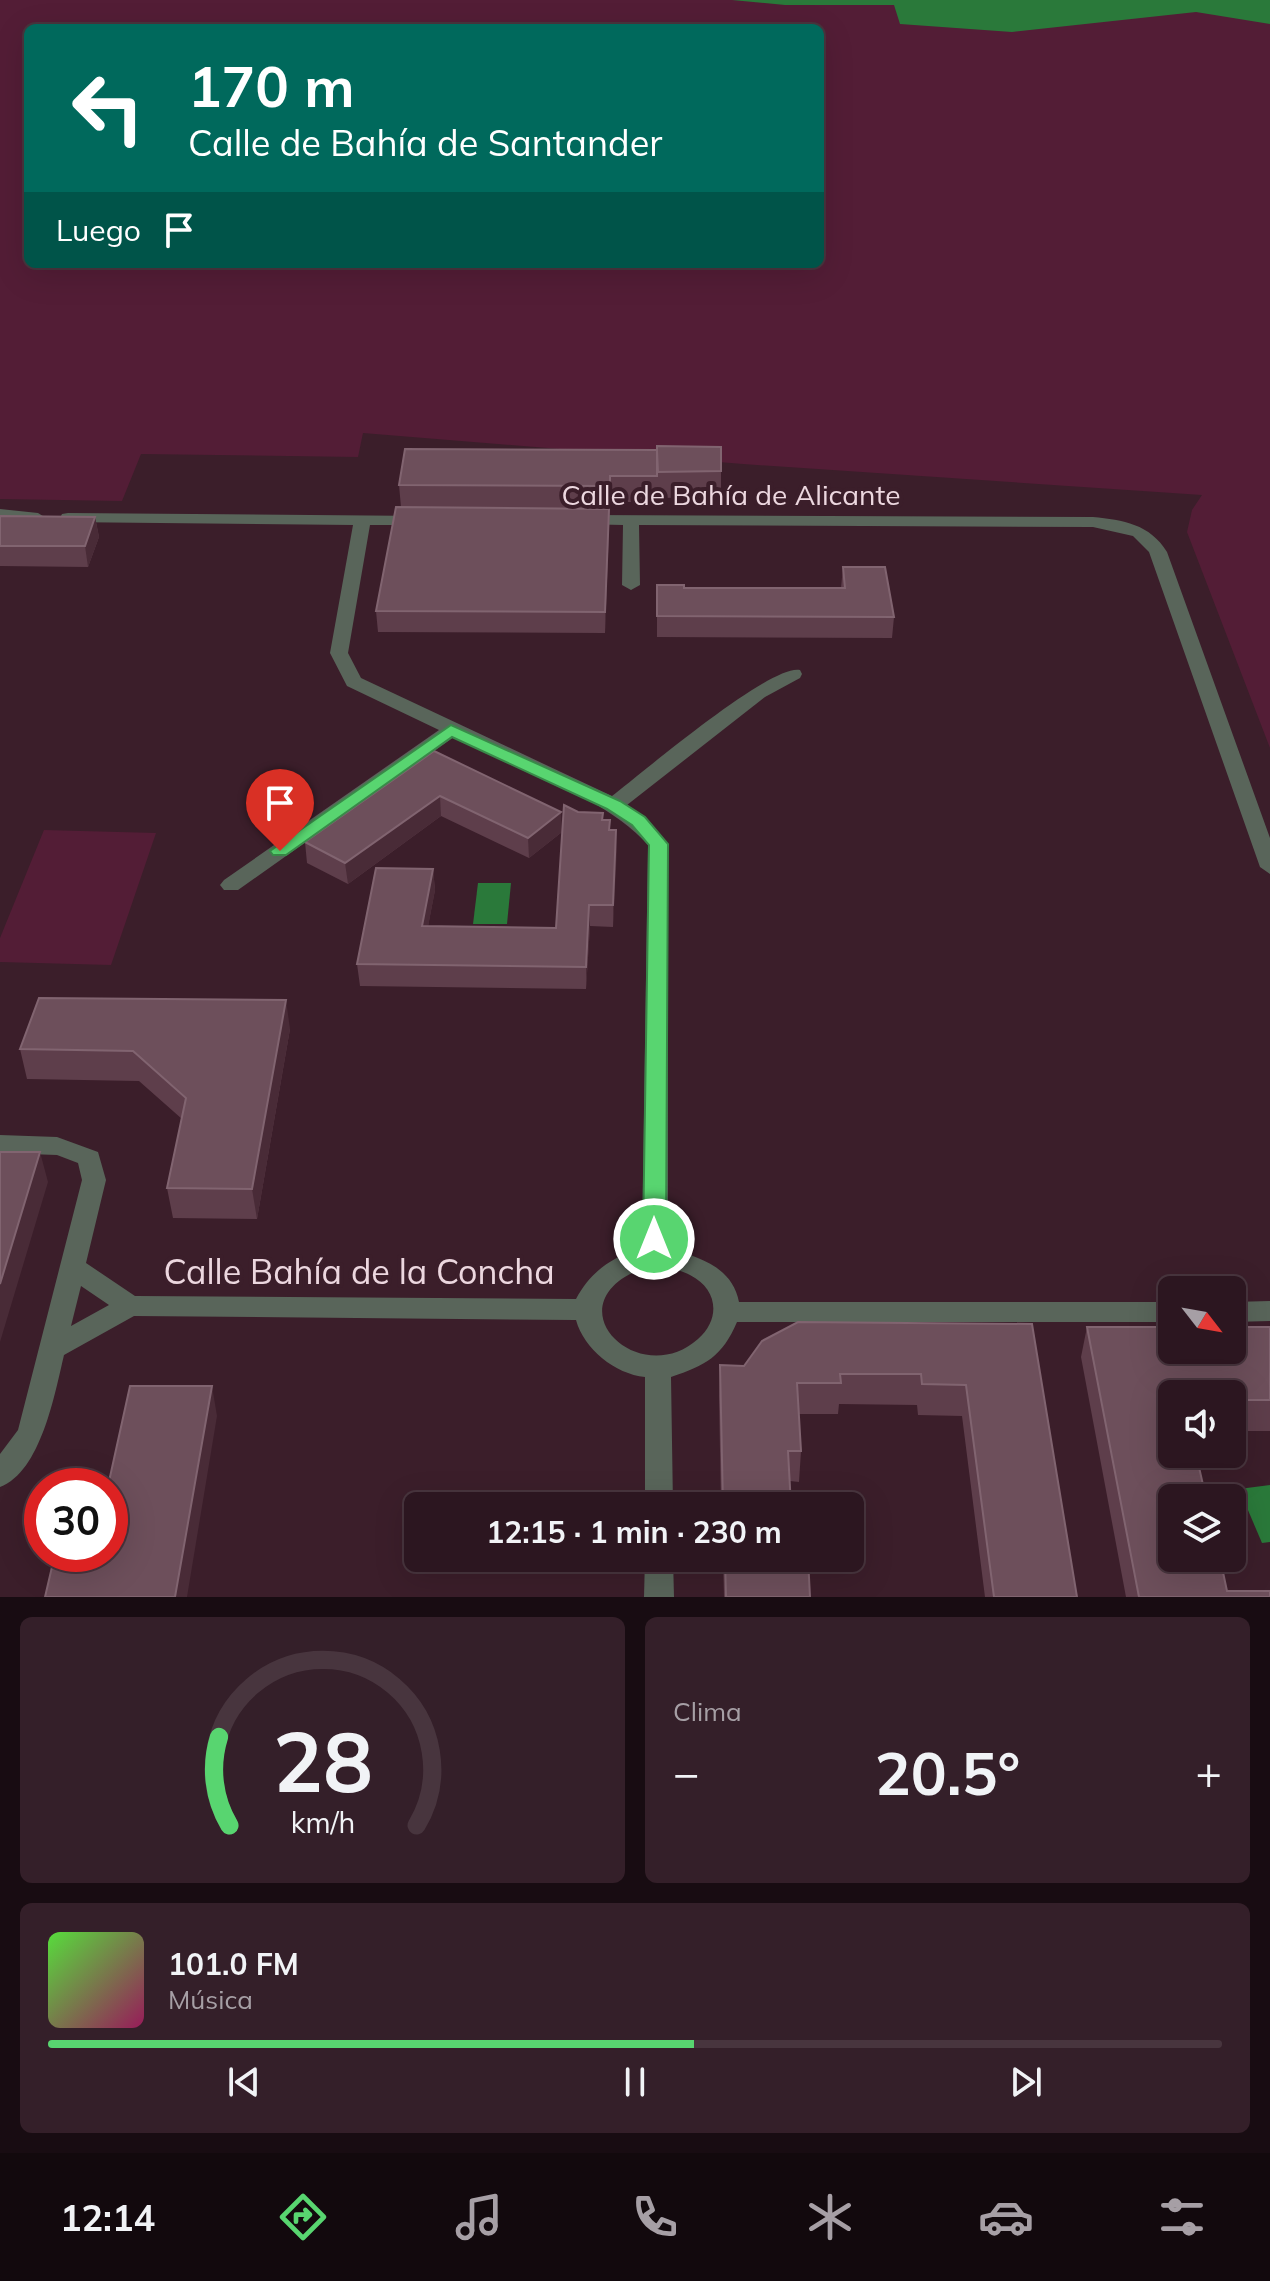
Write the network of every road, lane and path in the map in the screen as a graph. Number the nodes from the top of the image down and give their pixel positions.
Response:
1 (0, 514) edge
2 (38, 518) junction
3 (362, 520) junction
4 (433, 520) edge
5 (559, 520) edge
6 (0, 521) edge
7 (631, 521) junction
8 (631, 585) dead end
9 (793, 674) dead end
10 (451, 730) junction
11 (614, 805) junction
12 (1270, 867) edge
13 (231, 885) dead end
14 (0, 1144) edge
15 (655, 1254) junction
16 (73, 1267) junction
17 (130, 1306) junction
18 (588, 1310) junction
19 (1270, 1311) edge
20 (730, 1312) junction
21 (1158, 1312) edge
22 (1246, 1312) edge
23 (52, 1349) junction
24 (658, 1369) junction
25 (0, 1475) edge
26 (659, 1492) edge
27 (659, 1572) edge
28 (659, 1597) edge

1 - 2 street
2 - 3 street
2 - 6 street
3 - 4 street
3 - 10 street
5 - 7 street, Calle de Bahía de Alicante
7 - 8 street
7 - 12 street, Calle de Bahía de Alicante
9 - 11 street
10 - 11 street
10 - 13 street
11 - 15 street
14 - 16 street
15 - 18 street
15 - 20 street
16 - 17 street, Calle Bahía de la Concha
16 - 23 street
17 - 18 street, Calle Bahía de la Concha
17 - 23 street, Calle Bahía de la Concha
18 - 24 street
19 - 22 street
20 - 21 street
20 - 24 street
23 - 25 street
24 - 26 street
27 - 28 street

